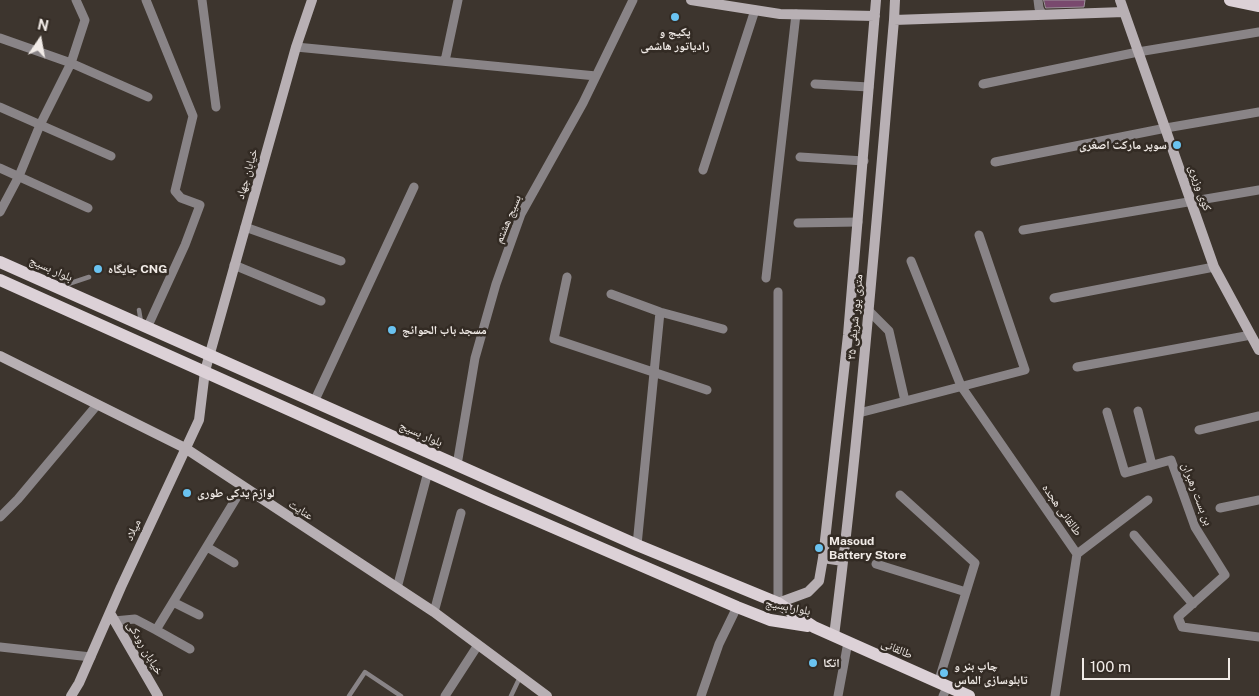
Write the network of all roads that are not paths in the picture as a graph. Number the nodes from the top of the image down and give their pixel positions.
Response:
1 (76, 0) edge
2 (146, 0) edge
3 (202, 0) edge
4 (312, 0) edge
5 (458, 0) edge
6 (633, 0) edge
7 (692, 0) edge
8 (876, 0) edge
9 (895, 0) edge
10 (1038, 0) edge
11 (1120, 0) edge
12 (1230, 0) edge
13 (1259, 6) edge
14 (755, 10) junction
15 (1124, 12) junction
16 (796, 14) junction
17 (1042, 14) junction
18 (875, 16) junction
19 (894, 20) junction
20 (1259, 32) edge
21 (0, 38) edge
22 (296, 47) junction
23 (1138, 52) junction
24 (445, 61) junction
25 (71, 64) junction
26 (596, 76) junction
27 (815, 84) dead end
28 (983, 84) dead end
29 (869, 87) junction
30 (148, 97) dead end
31 (0, 107) edge
32 (216, 107) dead end
33 (1259, 112) edge
34 (40, 125) junction
35 (1166, 128) junction
36 (111, 156) dead end
37 (800, 157) dead end
38 (864, 161) junction
39 (995, 162) dead end
40 (0, 168) edge
41 (703, 170) dead end
42 (19, 176) junction
43 (414, 188) dead end
44 (1259, 190) edge
45 (1192, 201) junction
46 (88, 208) dead end
47 (0, 212) edge
48 (798, 222) dead end
49 (858, 222) junction
50 (245, 227) junction
51 (1023, 230) dead end
52 (979, 235) dead end
53 (341, 261) dead end
54 (911, 261) dead end
55 (0, 262) edge
56 (234, 265) junction
57 (1214, 266) junction
58 (89, 277) dead end
59 (567, 277) dead end
60 (766, 278) dead end
61 (0, 280) edge
62 (57, 287) junction
63 (778, 292) dead end
64 (611, 294) dead end
65 (1054, 298) dead end
66 (322, 301) dead end
67 (139, 310) dead end
68 (868, 310) junction
69 (660, 312) junction
70 (142, 325) junction
71 (723, 329) dead end
72 (1251, 335) junction
73 (129, 337) junction
74 (1259, 350) edge
75 (209, 356) junction
76 (2, 360) edge
77 (1078, 367) dead end
78 (204, 371) junction
79 (654, 372) junction
80 (961, 386) junction
81 (707, 390) dead end
82 (904, 401) junction
83 (314, 402) junction
84 (97, 405) junction
85 (1138, 411) dead end
86 (1107, 412) dead end
87 (859, 413) junction
88 (1259, 416) edge
89 (1199, 430) dead end
90 (185, 448) junction
91 (458, 465) junction
92 (1152, 465) junction
93 (428, 472) junction
94 (243, 487) junction
95 (900, 495) dead end
96 (1148, 500) dead end
97 (1259, 500) edge
98 (1220, 508) dead end
99 (461, 513) dead end
100 (0, 517) edge
101 (1134, 535) dead end
102 (637, 545) junction
103 (207, 547) junction
104 (1077, 554) junction
105 (823, 558) junction
106 (843, 561) junction
107 (234, 563) dead end
108 (876, 564) dead end
109 (397, 588) junction
110 (966, 592) junction
111 (173, 602) junction
112 (778, 603) junction
113 (1193, 604) junction
114 (737, 607) junction
115 (434, 612) junction
116 (199, 616) dead end
117 (112, 617) junction
118 (814, 627) junction
119 (156, 630) junction
120 (834, 636) junction
121 (1259, 637) edge
122 (848, 642) junction
123 (478, 645) junction
124 (0, 648) edge
125 (190, 649) dead end
126 (91, 656) junction
127 (520, 676) junction
128 (943, 688) edge
129 (71, 696) edge
130 (158, 696) edge
131 (349, 696) edge
132 (401, 696) edge
133 (446, 696) edge
134 (511, 696) edge
135 (547, 696) edge
136 (701, 696) edge
137 (838, 696) edge
138 (969, 696) edge
139 (1055, 696) edge

1 - 25 street
2 - 70 street
3 - 32 street
4 - 22 street, خیابان جهاد
5 - 24 street
6 - 26 street, بسیج هشتم
7 - 14 street
8 - 18 street, ۳۵ متری پور شریفی
9 - 19 street, ۳۵ متری پور شریفی
10 - 17 street
11 - 15 street, کوی وزیری
12 - 13 main road
14 - 16 street
14 - 41 street
15 - 17 street
15 - 23 street, کوی وزیری
16 - 18 street
16 - 60 street
17 - 19 street
18 - 29 street, ۳۵ متری پور شریفی
19 - 68 street, ۳۵ متری پور شریفی
20 - 23 street
21 - 25 street
22 - 24 street
22 - 50 street, خیابان جهاد
23 - 28 street
23 - 35 street, کوی وزیری
24 - 26 street
25 - 30 street
25 - 34 street
26 - 91 street, بسیج هشتم
27 - 29 street
29 - 38 street, ۳۵ متری پور شریفی
31 - 34 street
33 - 35 street
34 - 36 street
34 - 42 street
35 - 39 street
35 - 45 street, کوی وزیری
37 - 38 street
38 - 49 street, ۳۵ متری پور شریفی
40 - 42 street
42 - 46 street
42 - 47 street
43 - 83 street
44 - 45 street
45 - 51 street
45 - 57 street, کوی وزیری
48 - 49 street
49 - 105 street, ۳۵ متری پور شریفی
50 - 53 street
50 - 56 street, خیابان جهاد
52 - 80 street
54 - 80 street, طالقانی هجده
55 - 62 main road, بلوار بسیج
56 - 66 street
56 - 75 street, خیابان جهاد
57 - 65 street
57 - 72 street, کوی وزیری
58 - 62 lane
59 - 79 street
61 - 73 main road, بلوار بسیج
62 - 70 main road, بلوار بسیج
63 - 112 street
64 - 69 street
67 - 70 lane
68 - 82 street
68 - 87 street, ۳۵ متری پور شریفی
69 - 71 street
69 - 79 street
70 - 73 street
70 - 75 main road, بلوار بسیج
72 - 74 street, کوی وزیری
72 - 77 street
73 - 78 main road, بلوار بسیج
75 - 78 street, خیابان جهاد
75 - 83 main road, بلوار بسیج
76 - 84 street, عنایت
78 - 90 street, میلاد
78 - 93 main road, بلوار بسیج
79 - 81 street
79 - 102 street
80 - 82 street
80 - 104 street, طالقانی هجده
82 - 87 street
83 - 91 main road, بلوار بسیج
84 - 90 street, عنایت
84 - 100 street
85 - 92 street
86 - 92 street, بن بست رهبران
87 - 106 street, ۳۵ متری پور شریفی
88 - 89 street
90 - 94 street, عنایت
90 - 117 street, میلاد
91 - 102 main road, بلوار بسیج
92 - 113 street, بن بست رهبران
93 - 109 street
93 - 114 main road, بلوار بسیج
94 - 103 street
94 - 109 street, عنایت
95 - 110 street
96 - 104 street
97 - 98 street
99 - 115 street
101 - 113 street
102 - 112 main road, بلوار بسیج
103 - 107 street
103 - 111 street
104 - 139 street, طالقانی هجده
105 - 106 street
105 - 112 street, ۳۵ متری پور شریفی
106 - 120 street, ۳۵ متری پور شریفی
108 - 110 street
109 - 115 street, عنایت
110 - 128 street
111 - 116 street
111 - 119 street
112 - 118 main road, بلوار بسیج
113 - 121 street, بن بست رهبران
114 - 118 main road, بلوار بسیج
114 - 136 street
115 - 123 street, عنایت
117 - 119 street
117 - 126 street, میلاد
117 - 130 street, خیابان رودکی
118 - 120 main road, طالقانی
119 - 125 street
120 - 122 main road, طالقانی
122 - 128 main road, طالقانی
122 - 137 street
123 - 127 street, عنایت
123 - 133 street
124 - 126 street
126 - 129 street, میلاد
127 - 134 lane
127 - 135 street, عنایت
128 - 138 main road, طالقانی
131 - 132 lane

